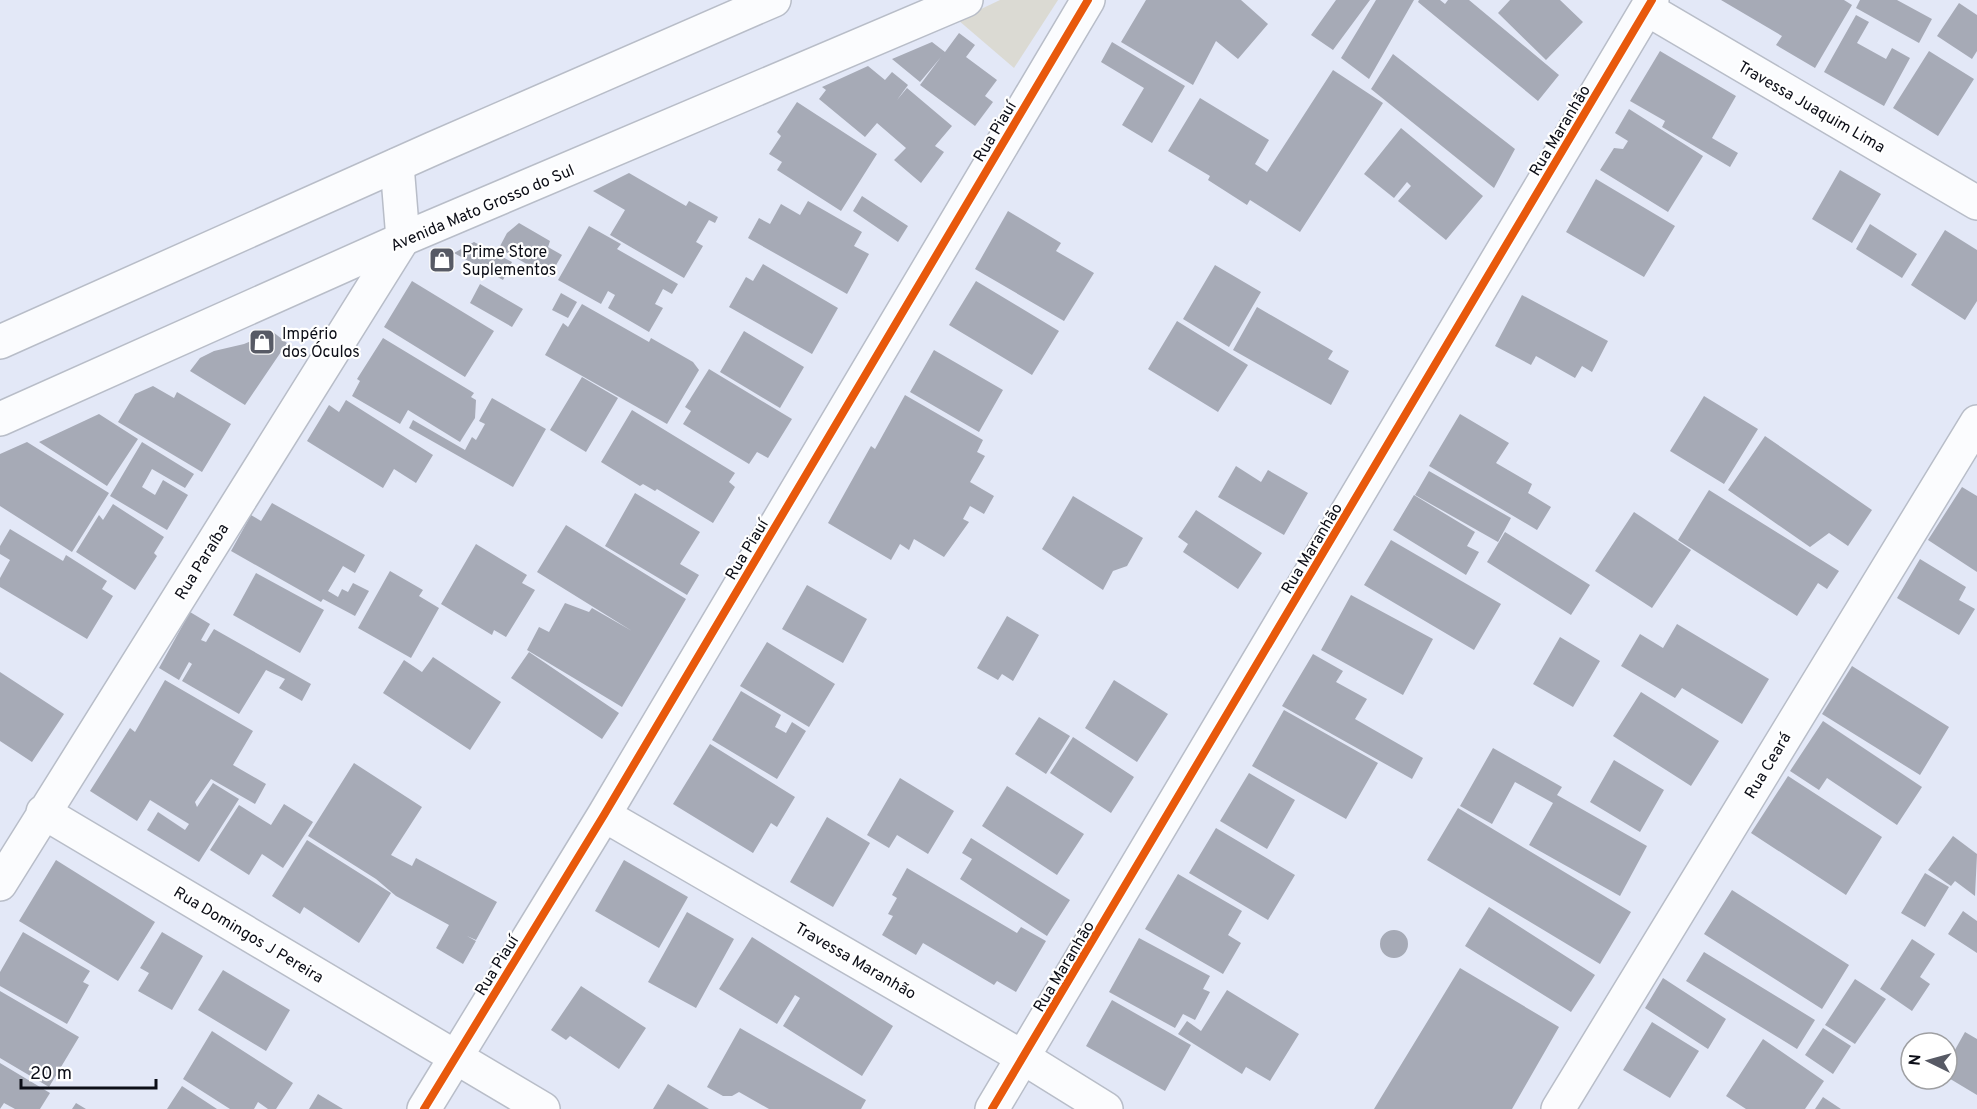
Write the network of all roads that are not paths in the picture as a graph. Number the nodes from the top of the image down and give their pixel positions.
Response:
1 (774, 0) edge
2 (966, 0) edge
3 (1088, 0) edge
4 (1649, 4) edge
5 (397, 165) junction
6 (1977, 203) edge
7 (403, 239) junction
8 (0, 342) edge
9 (0, 419) edge
10 (1977, 422) edge
11 (43, 812) junction
12 (604, 814) junction
13 (0, 884) edge
14 (456, 1056) junction
15 (1024, 1058) junction
16 (424, 1109) edge
17 (543, 1109) edge
18 (992, 1109) edge
19 (1107, 1109) edge
20 (1558, 1109) edge

1 - 5 street
2 - 7 street, Avenida Mato Grosso do Sul
3 - 12 street, Rua Piauí
4 - 6 street, Travessa Juaquim Lima
4 - 15 street, Rua Maranhão
5 - 7 street
5 - 8 street
7 - 9 street, Avenida Mato Grosso do Sul
7 - 11 street, Rua Paraíba
10 - 20 street, Rua Ceará
11 - 13 street, Rua Paraíba
11 - 14 street, Rua Domingos J Pereira
12 - 14 street, Rua Piauí
12 - 15 street, Travessa Maranhão
14 - 16 street, Rua Piauí
14 - 17 street, Rua Domingos J Pereira
15 - 18 street, Rua Maranhão
15 - 19 street, Travessa Maranhão

